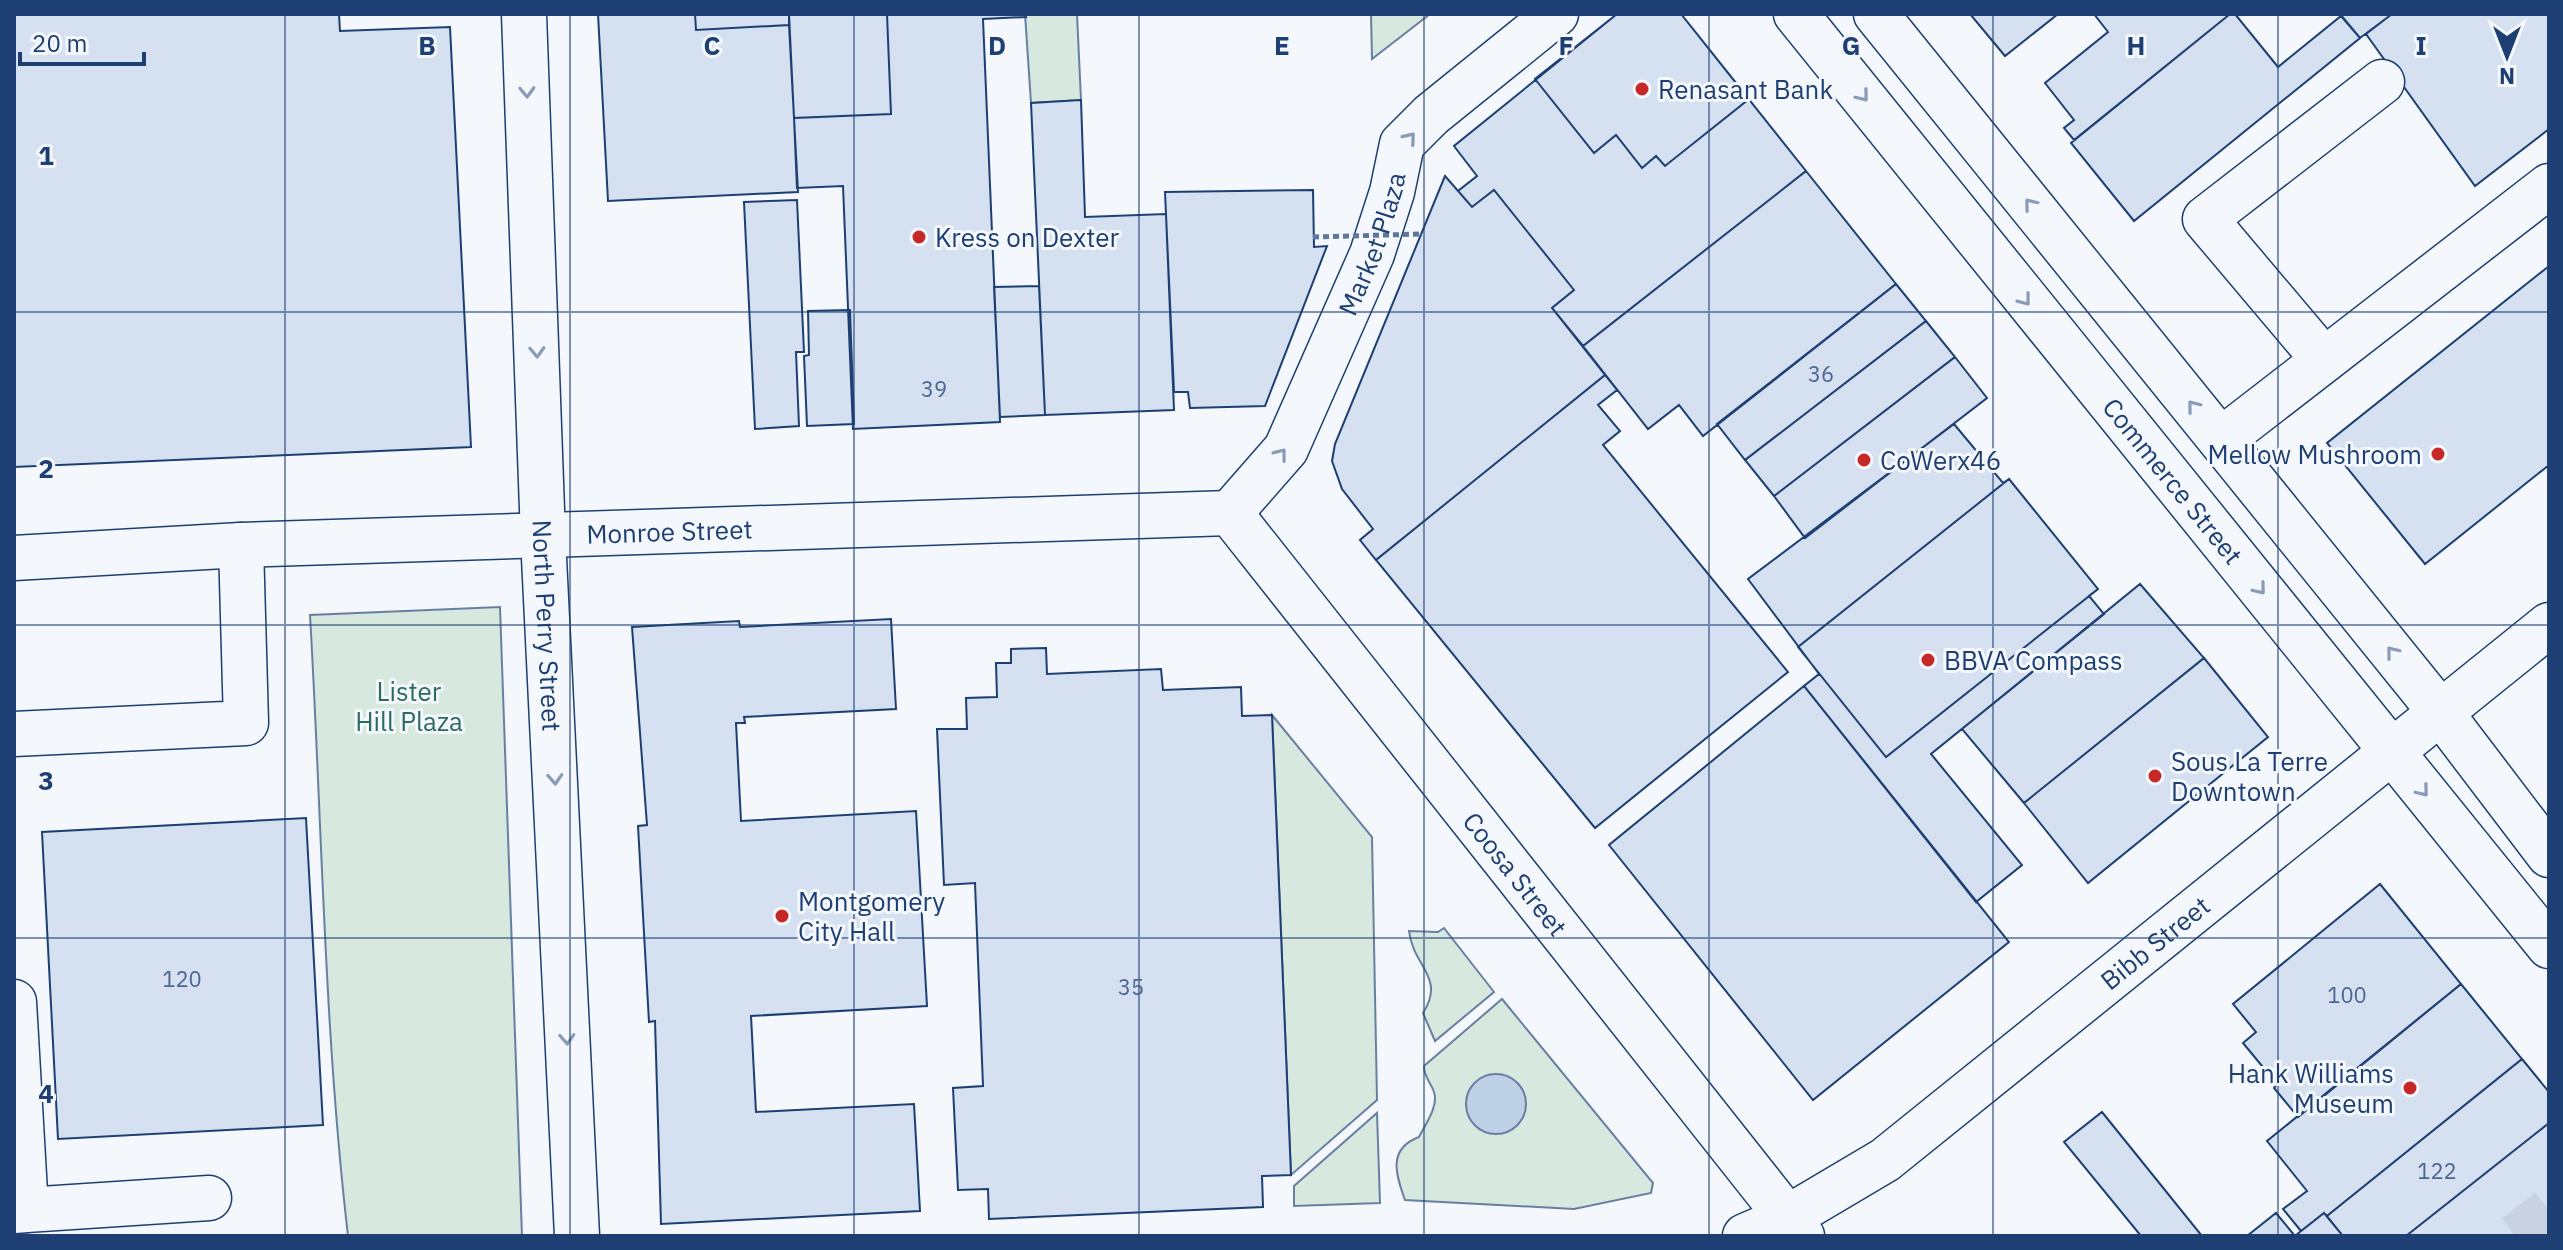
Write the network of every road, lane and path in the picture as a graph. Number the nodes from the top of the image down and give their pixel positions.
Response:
1 (524, 14) edge
2 (1556, 14) edge
3 (1796, 14) edge
4 (1876, 14) edge
5 (2382, 82) dead end
6 (2549, 186) edge
7 (1422, 234) dead end
8 (1313, 237) dead end
9 (2324, 360) junction
10 (2221, 440) junction
11 (1230, 513) junction
12 (543, 537) junction
13 (241, 545) junction
14 (14, 558) edge
15 (2549, 625) edge
16 (2441, 713) junction
17 (14, 734) edge
18 (2392, 752) junction
19 (2549, 855) edge
20 (2549, 946) edge
21 (14, 1002) edge
22 (209, 1198) dead end
23 (20, 1210) edge
24 (1794, 1227) edge
25 (577, 1236) edge
26 (1745, 1236) edge

1 -> 12 street, North Perry Street
11 -> 2 street, Market Plaza
3 -> 18 street, Commerce Street
10 -> 4 street
5 - 9 street
6 - 9 street
7 - 8 path, bridge
9 - 10 street
16 -> 10 street
11 - 12 street, Monroe Street
11 - 24 street, Coosa Street
12 - 13 street, Monroe Street
12 -> 25 street, North Perry Street
13 - 14 street, Monroe Street
13 - 17 street
15 - 16 street, Bibb Street
16 - 18 street, Bibb Street
16 - 19 street
18 -> 20 street, Commerce Street
18 - 24 street, Bibb Street
21 - 23 street
22 - 23 street
24 - 26 street, Bibb Street

